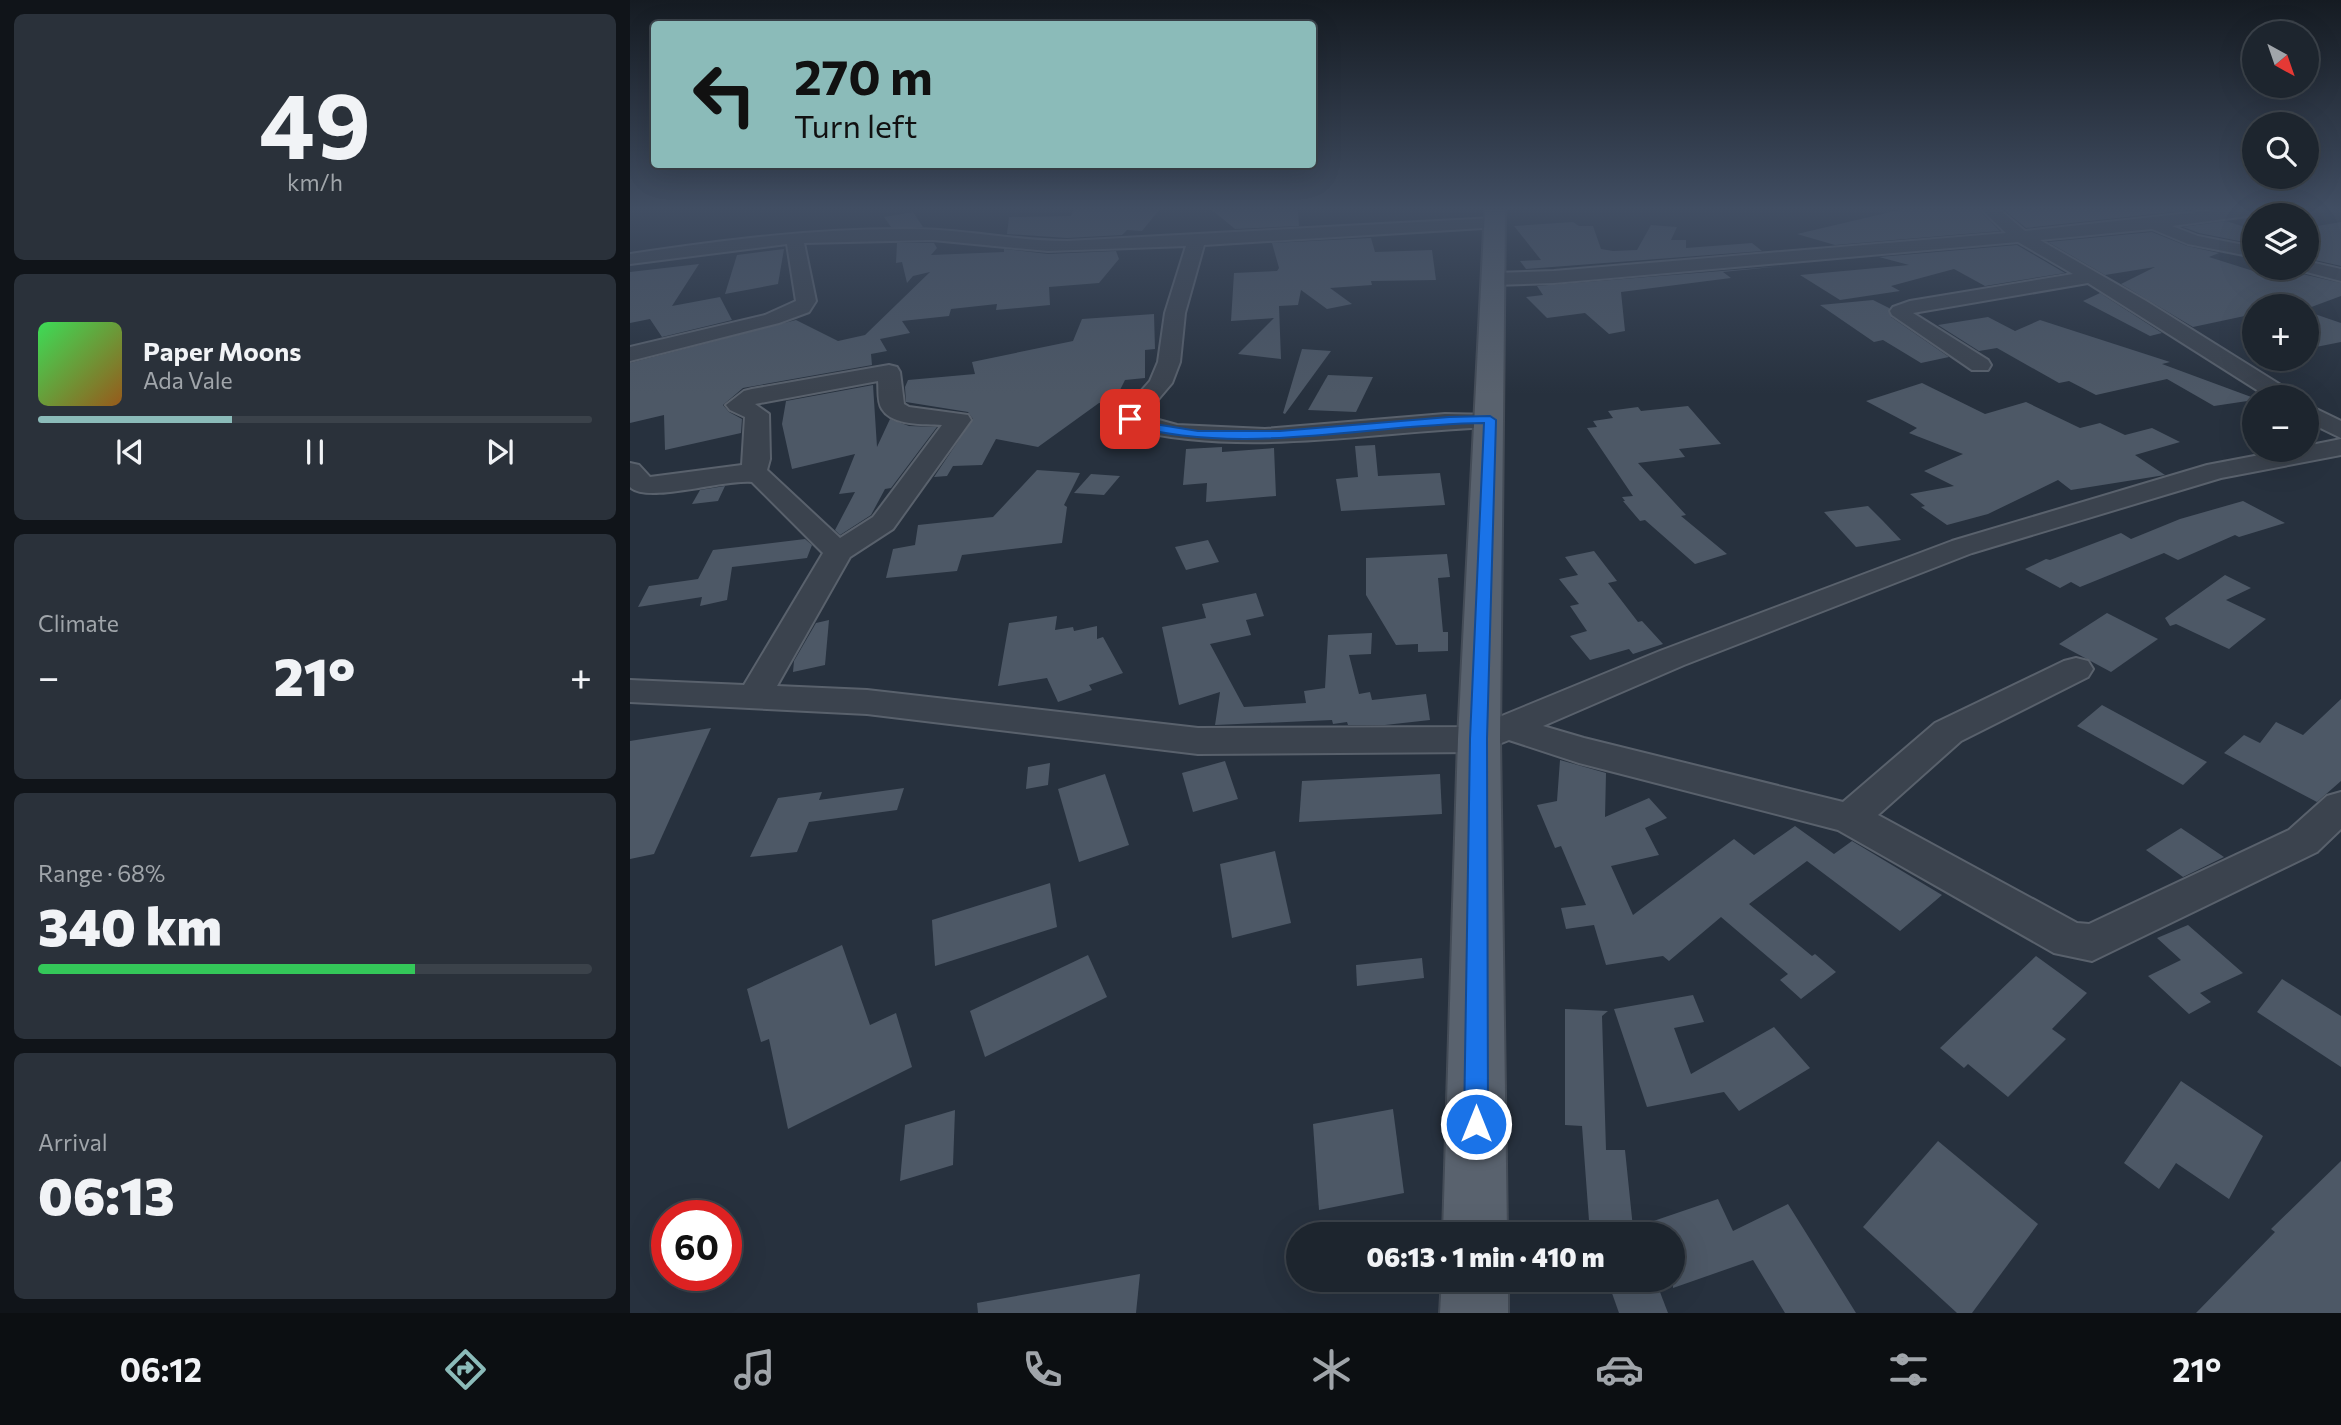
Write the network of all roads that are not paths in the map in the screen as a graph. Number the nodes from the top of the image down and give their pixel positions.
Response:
1 (801, 271) edge
2 (1187, 271) edge
3 (1492, 271) edge
4 (1615, 271) edge
5 (2080, 271) edge
6 (2090, 277) junction
7 (1493, 279) junction
8 (630, 354) edge
9 (1980, 365) dead end
10 (2265, 385) edge
11 (2319, 418) edge
12 (1490, 420) junction
13 (2341, 431) edge
14 (2341, 447) edge
15 (630, 471) edge
16 (753, 472) junction
17 (838, 552) junction
18 (2076, 669) dead end
19 (630, 691) edge
20 (754, 697) junction
21 (1493, 733) junction
22 (2341, 806) edge
23 (1850, 818) junction
24 (1475, 1222) edge
25 (1475, 1292) edge
26 (1474, 1313) edge

1 - 8 street
2 - 12 street
3 - 7 main road
4 - 7 street
5 - 6 street
6 - 9 street
6 - 10 street
7 - 12 main road
11 - 13 street
12 - 21 main road
14 - 21 street
15 - 16 street
16 - 17 street
16 - 17 street
17 - 20 street
18 - 23 street
19 - 20 street
20 - 21 street
21 - 23 street
21 - 24 main road
22 - 23 street
25 - 26 main road

